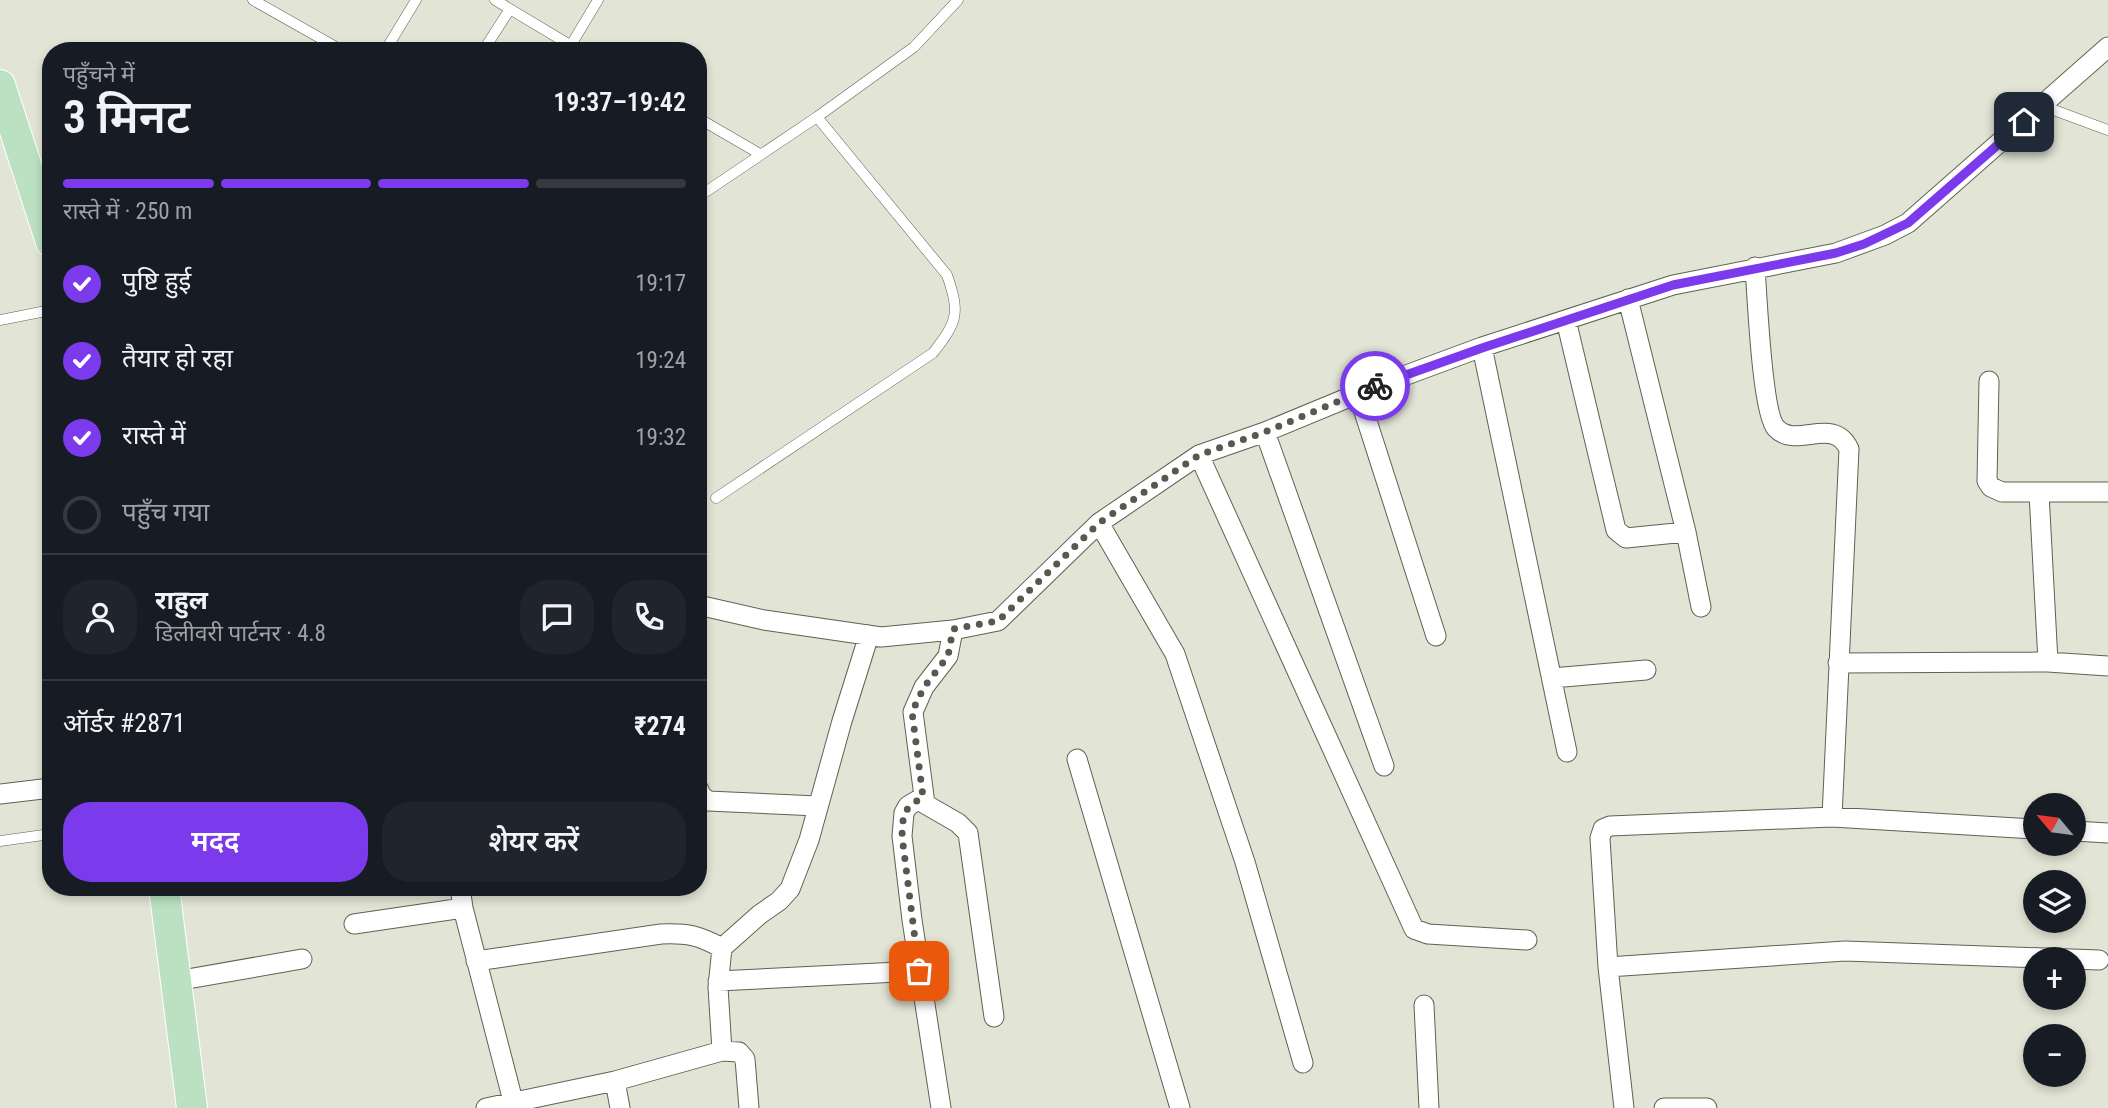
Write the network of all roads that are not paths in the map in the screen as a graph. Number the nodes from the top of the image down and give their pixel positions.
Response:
1 (253, 0) edge
2 (416, 0) edge
3 (495, 0) edge
4 (598, 0) edge
5 (958, 0) edge
6 (510, 9) junction
7 (327, 42) edge
8 (390, 42) edge
9 (489, 42) edge
10 (566, 42) edge
11 (579, 42) edge
12 (2108, 47) edge
13 (0, 85) edge
14 (2043, 106) junction
15 (817, 117) junction
16 (707, 123) edge
17 (2108, 130) edge
18 (760, 154) junction
19 (707, 191) edge
20 (42, 214) edge
21 (1755, 267) junction
22 (1628, 299) junction
23 (42, 312) edge
24 (0, 320) edge
25 (1566, 320) junction
26 (1482, 348) junction
27 (1989, 381) dead end
28 (1358, 393) junction
29 (1265, 432) junction
30 (1199, 455) junction
31 (2108, 492) edge
32 (2039, 493) junction
33 (716, 498) dead end
34 (1099, 523) junction
35 (1686, 531) junction
36 (707, 607) edge
37 (1702, 607) dead end
38 (953, 629) junction
39 (869, 635) junction
40 (1436, 636) dead end
41 (2048, 662) junction
42 (1839, 663) junction
43 (2108, 666) edge
44 (1646, 670) dead end
45 (1552, 678) junction
46 (1567, 752) dead end
47 (1077, 759) dead end
48 (1384, 766) dead end
49 (42, 789) edge
50 (0, 794) edge
51 (923, 797) junction
52 (707, 800) edge
53 (818, 806) junction
54 (1832, 817) junction
55 (2023, 828) edge
56 (2086, 832) edge
57 (2108, 833) edge
58 (42, 835) edge
59 (0, 841) edge
60 (165, 896) edge
61 (461, 896) edge
62 (463, 908) junction
63 (354, 924) dead end
64 (1527, 940) dead end
65 (722, 948) junction
66 (302, 959) dead end
67 (2099, 960) dead end
68 (476, 961) junction
69 (1608, 967) junction
70 (919, 971) junction
71 (176, 981) junction
72 (718, 981) junction
73 (1424, 1005) dead end
74 (994, 1017) dead end
75 (722, 1051) junction
76 (1303, 1063) dead end
77 (615, 1081) junction
78 (513, 1101) junction
79 (192, 1108) edge
80 (486, 1108) edge
81 (620, 1108) edge
82 (749, 1108) edge
83 (941, 1108) edge
84 (1180, 1108) edge
85 (1429, 1108) edge
86 (1624, 1108) edge
87 (1664, 1108) edge
88 (1670, 1108) edge
89 (1707, 1108) edge

1 - 7 lane
2 - 8 lane
3 - 6 lane
4 - 11 lane
5 - 15 lane
6 - 9 lane
6 - 10 lane
12 - 14 street
13 - 20 main road
14 - 17 lane
14 - 21 street
15 - 18 lane
15 - 33 lane
16 - 18 lane
18 - 19 lane
21 - 22 street
21 - 42 street
22 - 25 street
22 - 35 street
23 - 24 lane
25 - 26 street
25 - 35 street
26 - 28 street
26 - 45 street
27 - 32 street
28 - 29 street
28 - 40 street
29 - 30 street
29 - 48 street
30 - 34 street
30 - 64 street
31 - 32 street
32 - 41 street
34 - 38 street
34 - 76 street
35 - 37 street
36 - 39 street
38 - 39 street
38 - 51 street
39 - 53 street
41 - 42 street
41 - 43 street
42 - 54 street
44 - 45 street
45 - 46 street
47 - 84 street
49 - 50 street
51 - 70 street
51 - 74 street
52 - 53 street
53 - 65 street
54 - 55 street
54 - 69 street
56 - 57 street
58 - 59 lane
60 - 71 main road
61 - 62 street
62 - 63 street
62 - 68 street
65 - 68 street
65 - 72 street
66 - 71 street
67 - 69 street
68 - 78 street
69 - 86 street
70 - 72 street
70 - 83 street
71 - 79 main road
72 - 75 street
73 - 85 street
75 - 77 street
75 - 82 street
77 - 78 street
77 - 81 street
78 - 80 street
87 - 88 street
88 - 89 street

